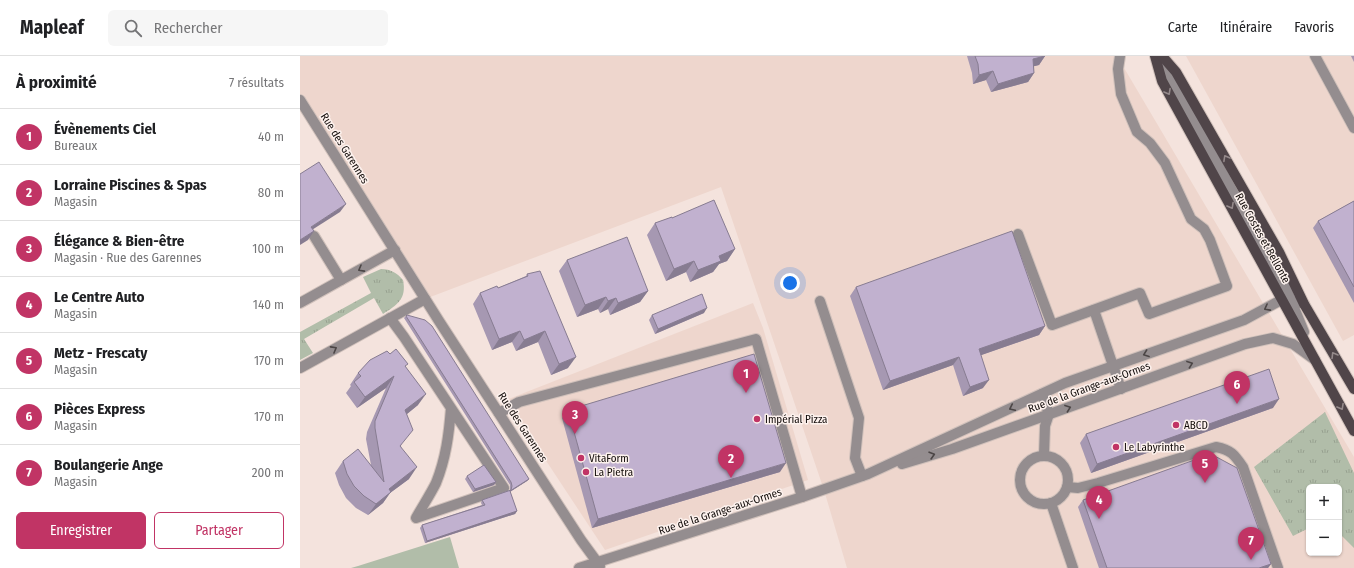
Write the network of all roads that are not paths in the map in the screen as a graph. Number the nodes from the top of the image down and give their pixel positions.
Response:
1 (1120, 56) edge
2 (1155, 56) edge
3 (1158, 56) edge
4 (1162, 56) edge
5 (1314, 56) edge
6 (302, 106) edge
7 (1354, 128) edge
8 (1018, 234) dead end
9 (314, 236) edge
10 (395, 250) junction
11 (341, 280) junction
12 (425, 299) junction
13 (1287, 300) junction
14 (820, 301) dead end
15 (300, 303) edge
16 (1304, 304) junction
17 (1094, 310) junction
18 (390, 318) junction
19 (1315, 360) junction
20 (1113, 366) junction
21 (300, 368) edge
22 (1121, 389) junction
23 (1354, 389) edge
24 (1042, 394) junction
25 (451, 408) junction
26 (499, 413) junction
27 (1049, 414) junction
28 (1354, 430) edge
29 (1044, 455) junction
30 (865, 475) junction
31 (1067, 487) junction
32 (802, 497) junction
33 (1051, 503) junction
34 (599, 565) edge
35 (579, 568) edge
36 (1073, 568) edge
37 (1278, 568) edge

1 - 17 street
2 -> 13 main road, Rue Costes et Bellonte
3 - 13 street
16 -> 4 main road, Rue Costes et Bellonte
5 - 7 street
6 - 10 street, Rue des Garennes
8 - 17 street
9 - 11 street
10 -> 11 street
10 - 12 street, Rue des Garennes
11 - 15 street
12 - 18 street
12 - 26 street, Rue des Garennes
13 - 16 street
13 - 19 main road, Rue Costes et Bellonte
13 -> 20 street, Rue de la Grange-aux-Ormes
14 - 30 street
23 -> 16 main road, Rue Costes et Bellonte
17 - 20 street
21 -> 18 street
18 - 25 street
22 -> 19 street, Rue de la Grange-aux-Ormes
19 -> 28 main road, Rue Costes et Bellonte
20 - 22 street
20 - 24 street, Rue de la Grange-aux-Ormes
27 -> 22 street, Rue de la Grange-aux-Ormes
24 - 27 street
24 -> 30 street, Rue de la Grange-aux-Ormes
25 - 25 street
26 - 32 street
26 - 34 street, Rue des Garennes
27 - 29 street
30 -> 27 street, Rue de la Grange-aux-Ormes
29 - 31 street
29 - 33 street
30 - 32 street, Rue de la Grange-aux-Ormes
31 - 33 street
31 - 37 street
32 - 34 street, Rue de la Grange-aux-Ormes
33 - 36 street
34 - 35 street, Rue de la Grange-aux-Ormes

